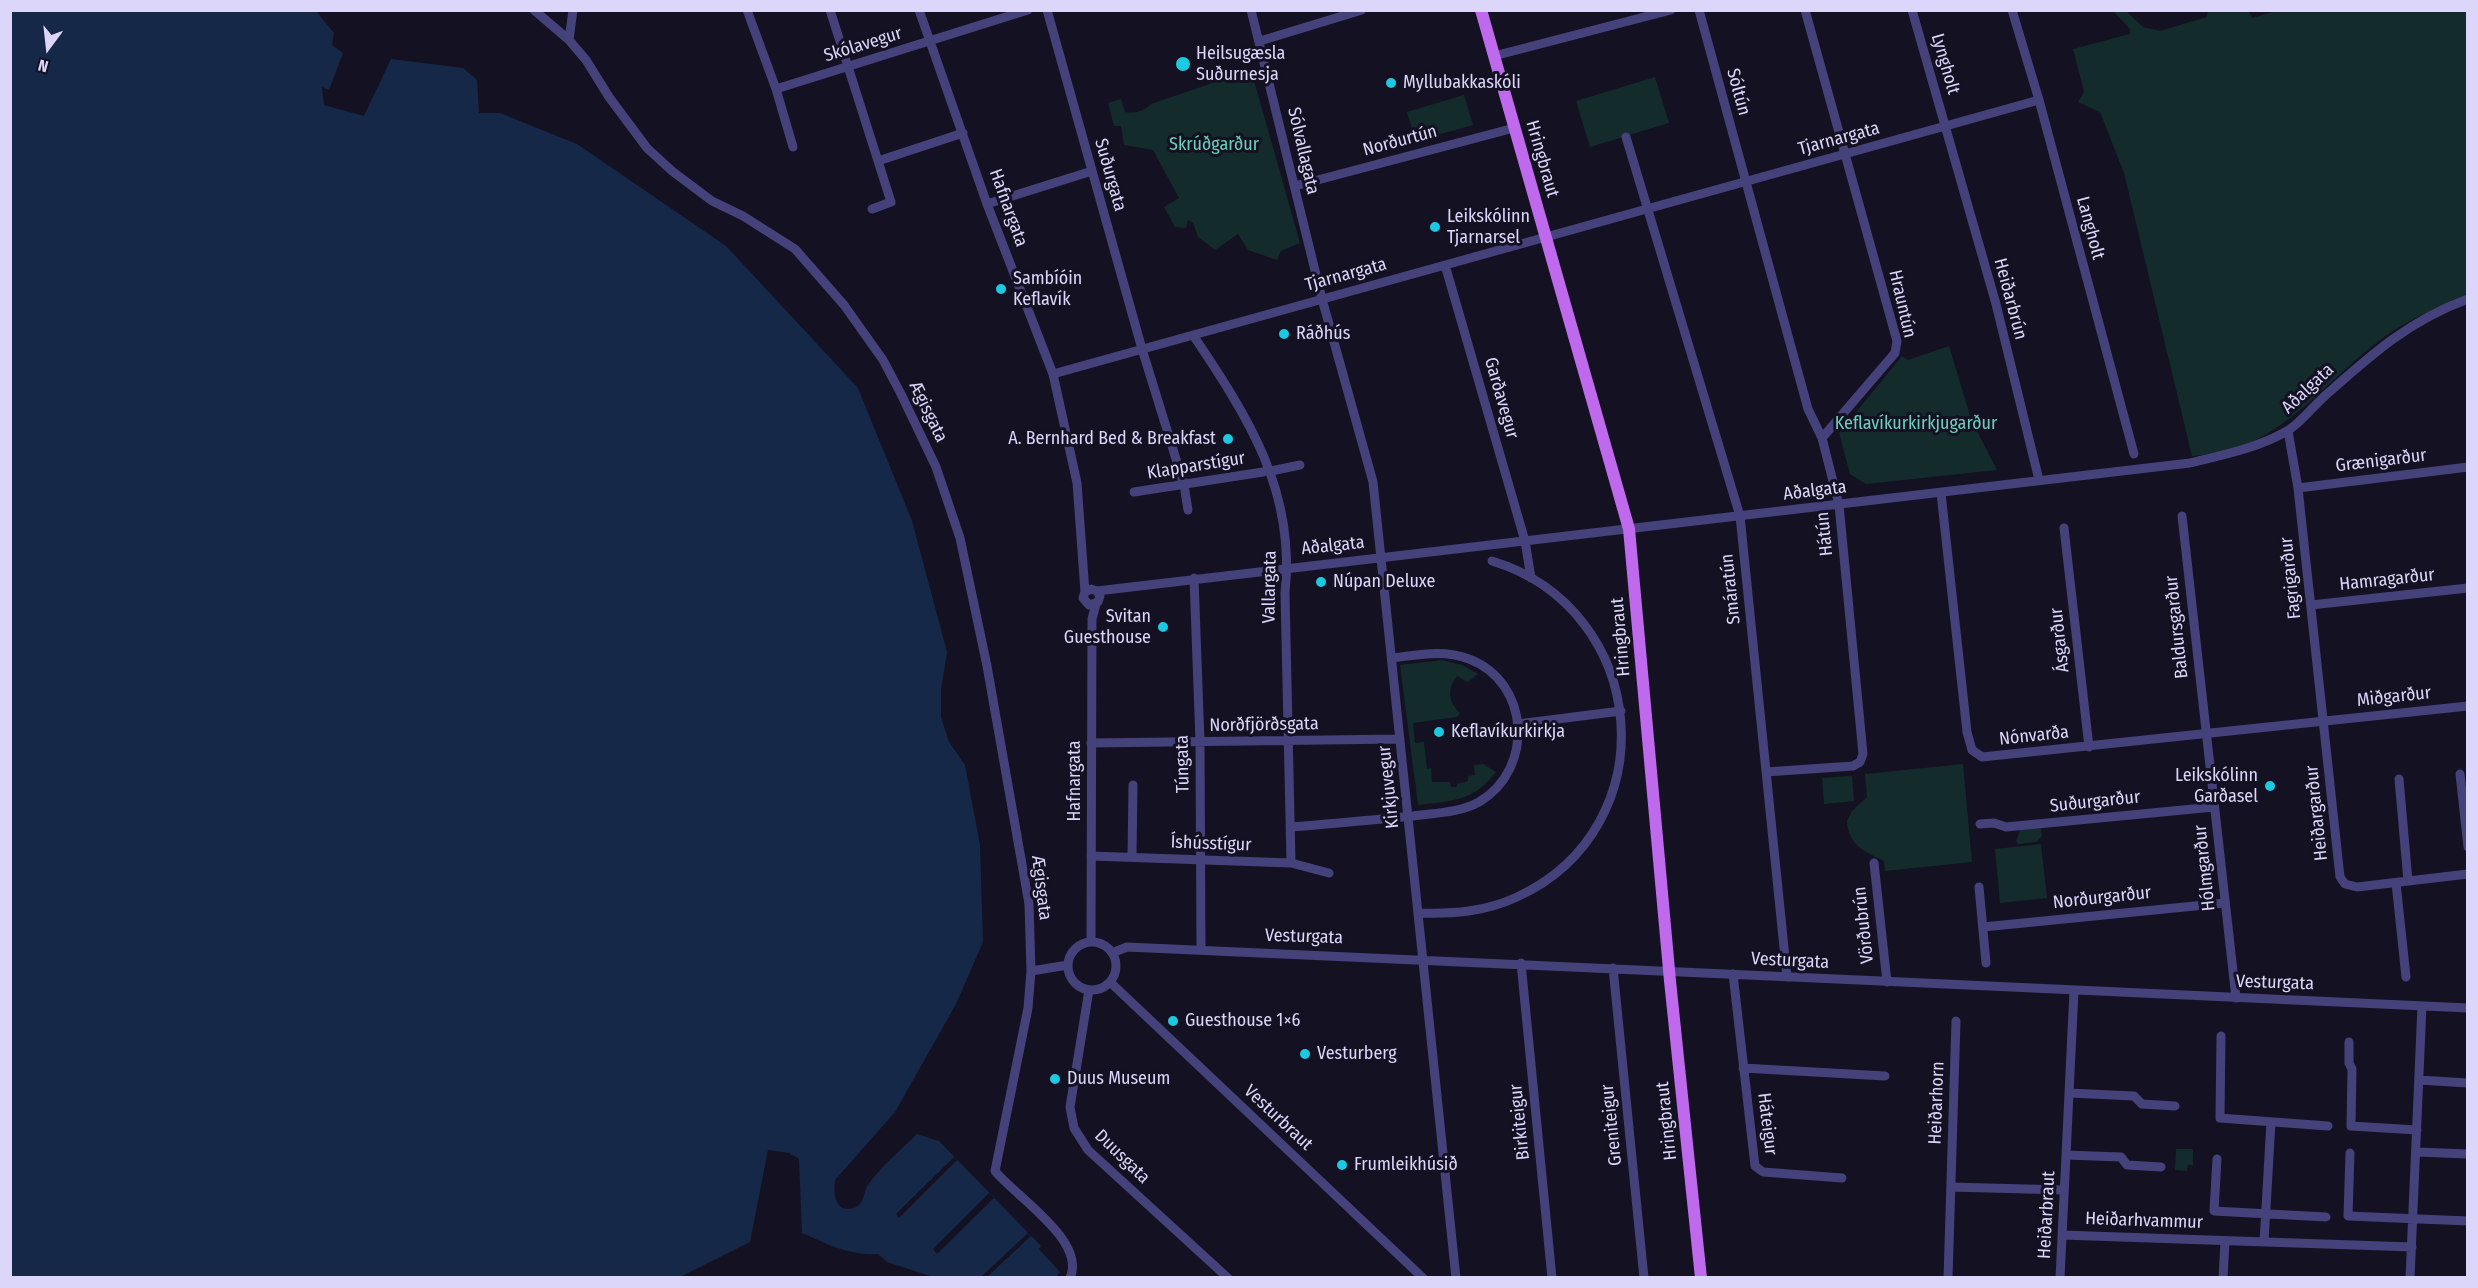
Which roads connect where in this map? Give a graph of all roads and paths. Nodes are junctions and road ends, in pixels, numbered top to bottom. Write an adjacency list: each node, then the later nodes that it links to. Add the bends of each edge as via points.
1 (534, 10): 16 (street, Ægisgata)
2 (573, 10): 16 (street)
3 (747, 10): 21 (street)
4 (830, 10): 20 (street)
5 (919, 10): 18 (street, Hafnargata)
6 (1028, 10): 18 (street, Skólavegur)
7 (1047, 10): 30 (street, Suðurgata)
8 (1251, 10): 17 (street, Sólvallagata)
9 (1362, 10): 17 (street)
10 (1481, 10): 19 (main road, Hringbraut)
11 (1671, 10): 19 (street)
12 (1699, 10): 31 (street, Sóltún)
13 (1805, 10): 28 (street, Hrauntún)
14 (1912, 10): 23 (street, Lyngholt)
15 (2012, 10): 22 (street, Langholt)
16 (569, 40): 110 (street, Ægisgata, via 647,148 712,201 795,249 844,305 902,394 936,467 960,538 1029,904)
17 (1260, 41): 32 (street, Sólvallagata)
18 (930, 42): 20 (street, Skólavegur); 25 (street, Hafnargata)
19 (1494, 56): 24 (main road, Hringbraut)
20 (848, 67): 21 (street, Skólavegur); 29 (street)
21 (776, 89): 27 (street)
22 (2039, 100): 23 (street, Tjarnargata); 45 (street, Langholt)
23 (1946, 126): 28 (street, Tjarnargata); 49 (street, Heiðarbrún)
24 (1514, 128): 32 (street, Norðurtún); 36 (main road, Hringbraut)
25 (963, 133): 29 (street); 33 (street, Hafnargata)
26 (1626, 137): 35 (street)
27 (794, 147)
28 (1845, 154): 31 (street, Tjarnargata); 44 (street, Hrauntún, via 1897,341 1895,353)
29 (878, 160): 34 (street, via 891,202)
30 (1092, 171): 33 (street); 41 (street, Suðurgata)
31 (1745, 182): 35 (street, Tjarnargata); 44 (street, Hátún, via 1808,409)
32 (1295, 186): 39 (street, Sólvallagata)
33 (987, 204): 42 (street, Hafnargata)
34 (872, 209)
35 (1647, 209): 36 (street, Tjarnargata); 56 (street, Smáratún)
36 (1546, 237): 37 (street, Tjarnargata); 59 (main road, Hringbraut)
37 (1445, 265): 39 (street, Tjarnargata); 60 (street, Garðavegur)
38 (2468, 298): 43 (street, Aðalgata, via 2435,312 2391,339)
39 (1322, 299): 40 (street, Tjarnargata); 61 (street, Kirkjuvegur, via 1373,482)
40 (1193, 335): 41 (street, Tjarnargata); 48 (street, Vallargata, via 1253,432)
41 (1142, 349): 42 (street, Tjarnargata); 50 (street)
42 (1053, 374): 67 (street, Hafnargata, via 1077,483 1083,560)
43 (2288, 431): 49 (street, Aðalgata, via 2241,450 2190,463); 51 (street, Fagrigarður)
44 (1822, 438): 54 (street, Hátún)
45 (2134, 454)
46 (1300, 465): 48 (street, Klapparstígur)
47 (2468, 467): 51 (street, Grænigarður)
48 (1267, 471): 50 (street, Klapparstígur); 63 (street, Vallargata, via 1283,514)
49 (2039, 480): 53 (street, Aðalgata)
50 (1184, 485): 52 (street, Klapparstígur); 55 (street)
51 (2298, 488): 68 (street, Fagrigarður)
52 (1134, 492)
53 (1941, 493): 54 (street, Aðalgata); 79 (street, Nónvarða, via 1972,750 1986,758)
54 (1839, 506): 56 (street, Aðalgata); 80 (street, Hátún, via 1863,757 1853,766)
55 (1188, 510)
56 (1740, 516): 59 (street, Aðalgata); 80 (street, Smáratún)
57 (2182, 516): 74 (street, Baldursgarður)
58 (2064, 528): 79 (street, Ásgarður)
59 (1629, 529): 60 (street, Aðalgata); 111 (main road, Hringbraut)
60 (1525, 541): 61 (street, Aðalgata); 65 (street, Garðavegur)
61 (1381, 557): 63 (street, Aðalgata); 69 (street, Kirkjuvegur)
62 (1492, 561): 65 (street)
63 (1288, 568): 64 (street, Aðalgata); 76 (street, Vallargata)
64 (1194, 578): 67 (street, Aðalgata, via 1118,588); 77 (street, Túngata)
65 (1531, 578): 71 (street, via 1561,599 1593,636 1611,672)
66 (2468, 588): 68 (street, Hamragarður)
67 (1093, 596): 78 (street, Hafnargata)
68 (2311, 605): 72 (street, Fagrigarður)
69 (1392, 658): 73 (street, via 1442,653 1480,664 1507,690); 75 (street, Kirkjuvegur)
70 (2468, 706): 72 (street, Miðgarður)
71 (1621, 711): 73 (street); 100 (street, via 1621,749 1611,797 1593,832 1568,862 1537,886 1501,904 1455,913)
72 (2324, 722): 74 (street, Nónvarða); 97 (street, Heiðargarður, via 2340,877 2353,887)
73 (1518, 724): 85 (street, via 1512,764 1487,797 1458,810)
74 (2206, 734): 79 (street, Nónvarða); 84 (street, Hólmgarður)
75 (1400, 739): 76 (street, Norðfjörðsgata); 85 (street, Kirkjuvegur)
76 (1287, 741): 77 (street, Norðfjörðsgata); 87 (street, Vallargata)
77 (1200, 742): 78 (street, Norðfjörðsgata); 91 (street, Túngata)
78 (1091, 743): 89 (street, Hafnargata)
79 (2089, 747)
80 (1766, 772): 113 (street, Smáratún)
81 (2460, 774): 88 (street)
82 (2399, 779): 96 (street)
83 (1133, 785): 90 (street)
84 (2214, 807): 86 (street, Suðurgarður, via 2006,827); 99 (street, Hólmgarður)
85 (1408, 816): 87 (street); 100 (street, Kirkjuvegur)
86 (1980, 824)
87 (1290, 827): 92 (street, Vallargata)
88 (2468, 847)
89 (1091, 856): 90 (street, Íshússtígur); 102 (street, Hafnargata)
90 (1132, 857): 91 (street, Íshússtígur)
91 (1201, 860): 92 (street, Íshússtígur); 103 (street, Túngata)
92 (1291, 863): 94 (street, Íshússtígur)
93 (1874, 863): 116 (street, Vörðubrún)
94 (1329, 873)
95 (2468, 874): 96 (street, Heiðargarður)
96 (2408, 881): 97 (street, Heiðargarður)
97 (2396, 883): 114 (street)
98 (1979, 887): 101 (street)
99 (2225, 903): 101 (street, Norðurgarður); 119 (street, Hólmgarður)
100 (1419, 913): 105 (street, Kirkjuvegur)
101 (1983, 927): 107 (street)
102 (1091, 942): 104 (street); 108 (street, via 1077,948)
103 (1201, 950): 104 (street, Vesturgata, via 1127,947); 105 (street, Vesturgata)
104 (1112, 953): 115 (street, via 1115,970)
105 (1423, 958): 106 (street, Vesturgata); 154 (street, Kirkjuvegur)
106 (1521, 963): 109 (street, Vesturgata); 155 (street, Birkiteigur)
107 (1986, 963)
108 (1068, 965): 110 (street); 117 (street, via 1073,980)
109 (1613, 968): 111 (street, Vesturgata); 156 (street, Greniteigur)
110 (1030, 970): 151 (street, Ægisgata, via 1028,1008 995,1171 1053,1224 1071,1257)
111 (1670, 971): 112 (street, Vesturgata); 157 (main road, Hringbraut)
112 (1733, 974): 113 (street, Vesturgata); 125 (street, Háteigur)
113 (1787, 977): 116 (street, Vesturgata)
114 (2406, 977)
115 (1110, 982): 117 (street); 153 (street, Vesturbraut)
116 (1887, 982): 118 (street, Vesturgata)
117 (1089, 990): 152 (street, Duusgata, via 1070,1107 1074,1128 1088,1150)
118 (2074, 991): 119 (street, Vesturgata); 129 (street, Heiðarbraut)
119 (2236, 998): 120 (street, Vesturgata)
120 (2422, 1006): 121 (street, Vesturgata); 127 (street)
121 (2468, 1008)
122 (1956, 1021): 141 (street, Heiðarhorn)
123 (2220, 1036): 131 (street, via 2220,1118)
124 (2349, 1042): 133 (street, via 2351,1126)
125 (1743, 1068): 126 (street, Háteigur); 140 (street, Háteigur, via 1757,1169)
126 (1885, 1076)
127 (2419, 1080): 128 (street); 133 (street)
128 (2468, 1083)
129 (2069, 1092): 130 (street, via 2134,1096 2142,1104); 137 (street, Heiðarbraut)
130 (2175, 1106)
131 (2271, 1122): 132 (street); 143 (street)
132 (2328, 1126)
133 (2417, 1130): 135 (street)
134 (2350, 1152): 145 (street, via 2348,1216)
135 (2416, 1152): 136 (street); 145 (street)
136 (2468, 1154)
137 (2066, 1155): 139 (street, Heiðarbraut, via 2121,1157 2127,1165); 142 (street, Heiðarbraut)
138 (2217, 1159): 143 (street, Heiðarhvammur, via 2214,1211)
139 (2161, 1167)
140 (1842, 1178)
141 (1951, 1186): 142 (street); 158 (street, Heiðarhorn)
142 (2064, 1190): 147 (street, Heiðarbraut)
143 (2266, 1214): 144 (street, Heiðarhvammur); 149 (street)
144 (2326, 1217)
145 (2413, 1218): 146 (street); 150 (street)
146 (2468, 1221)
147 (2062, 1235): 148 (street, Heiðarhvammur); 159 (street, Heiðarbraut)
148 (2225, 1241): 149 (street, Heiðarhvammur); 160 (street, Heiðarhvammur)
149 (2264, 1242): 150 (street, Heiðarhvammur)
150 (2412, 1247): 161 (street)
151 (1070, 1278)
152 (1228, 1278)
153 (1423, 1278)
154 (1456, 1278)
155 (1552, 1278)
156 (1644, 1278)
157 (1701, 1278)
158 (1948, 1278)
159 (2060, 1278)
160 (2223, 1278)
161 (2410, 1278)

